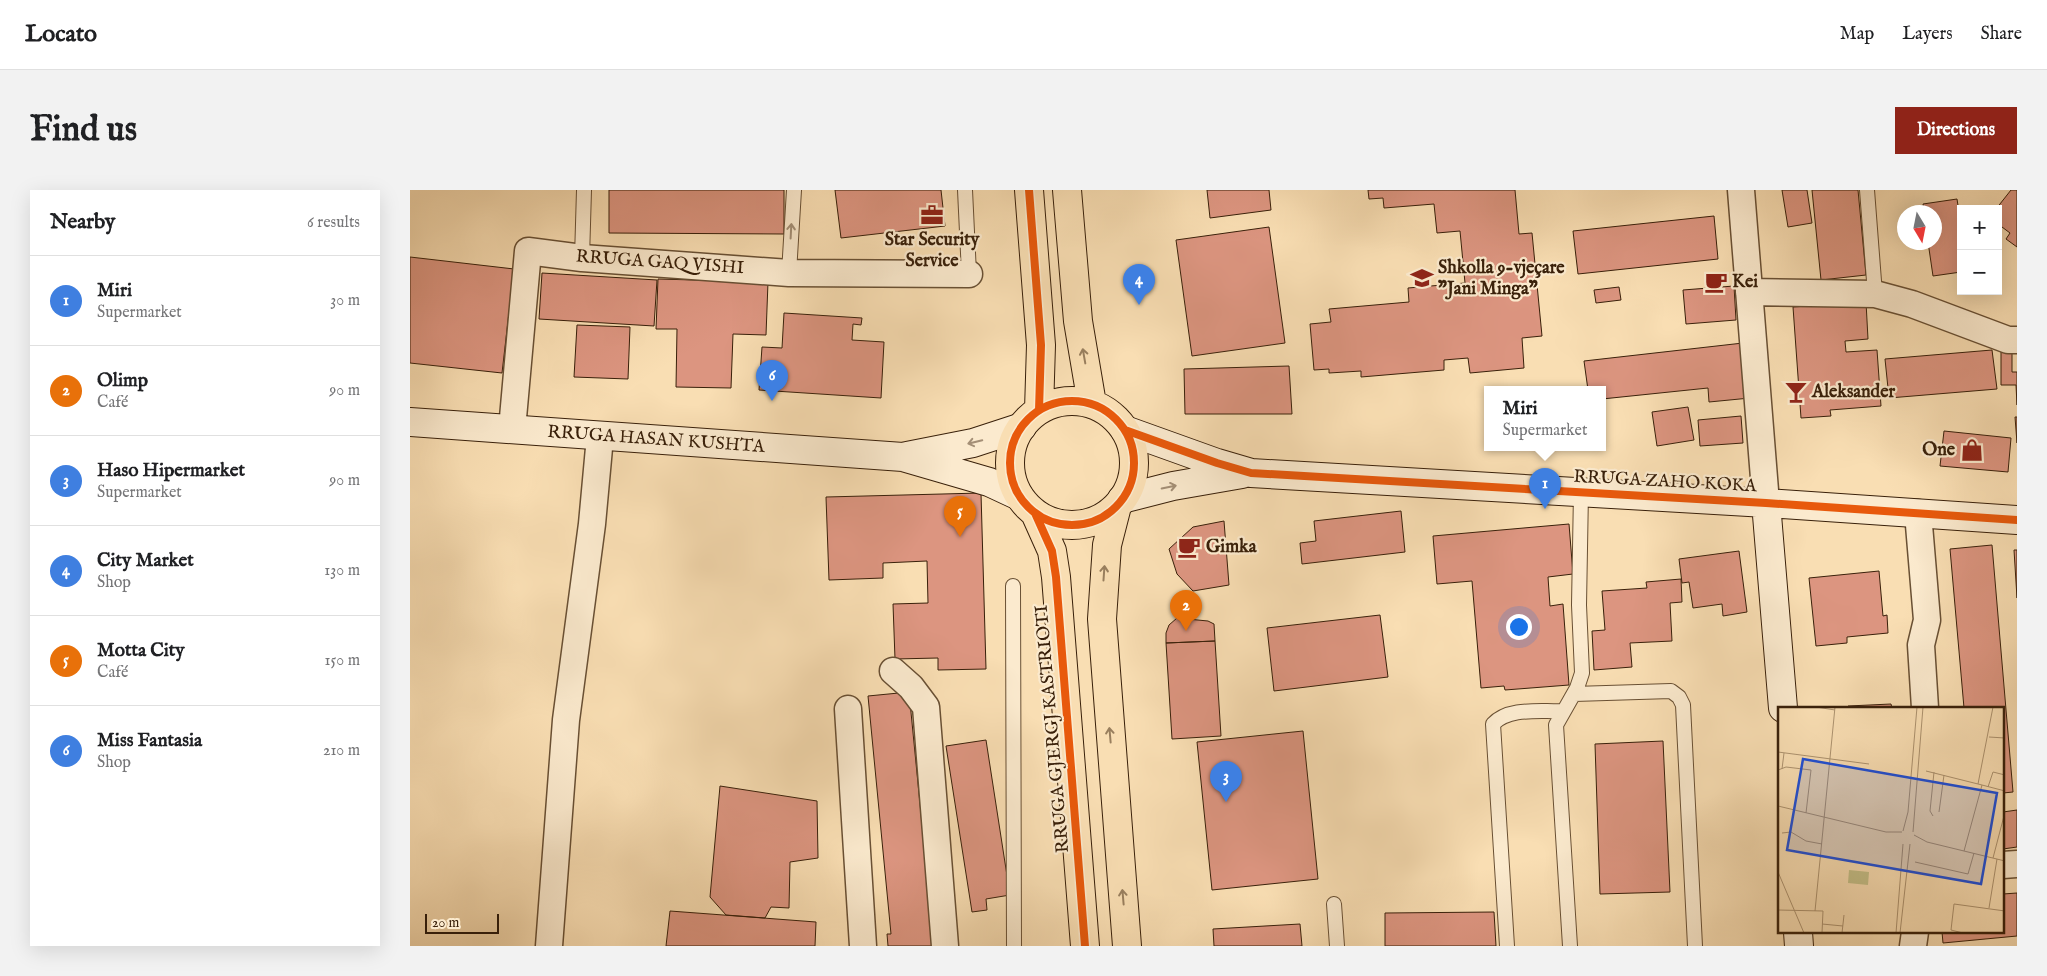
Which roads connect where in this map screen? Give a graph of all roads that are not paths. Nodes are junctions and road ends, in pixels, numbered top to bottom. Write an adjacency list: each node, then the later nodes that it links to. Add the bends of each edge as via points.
1 (584, 190): 8 (lane)
2 (794, 190): 9 (lane, one-way to 2)
3 (965, 190): 10 (lane)
4 (1029, 190): 15 (main road, via 1041,345)
5 (1067, 190): 14 (main road, one-way to 5, via 1078,321)
6 (1741, 190): 11 (street)
7 (1867, 190): 12 (lane)
8 (582, 258): 9 (street, RRUGA GAQ VISHI); 17 (street, RRUGA GAQ VISHI, via 528,251)
9 (789, 273): 10 (street, RRUGA GAQ VISHI)
10 (970, 274)
11 (1749, 292): 12 (street); 24 (street)
12 (1875, 294): 13 (street, via 1912,304 2008,340)
13 (2017, 340)
14 (1092, 404): 15 (main road, via 1060,402); 18 (main road, via 1111,415)
15 (1030, 419): 20 (street, one-way to 20, via 973,442); 25 (main road, via 1016,437 1010,460 1011,473)
16 (410, 422): 17 (street, RRUGA HASAN KUSHTA)
17 (512, 429): 19 (street, RRUGA HASAN KUSHTA)
18 (1125, 430): 21 (street); 23 (main road, via 1134,465 1129,489)
19 (600, 437): 20 (street, RRUGA HASAN KUSHTA); 38 (street, via 566,720)
20 (903, 457): 25 (street, via 989,482)
21 (1251, 473): 22 (street, RRUGA ZAHO KOKA); 23 (street, one-way to 21, via 1173,486)
22 (1582, 492): 24 (street, RRUGA ZAHO KOKA); 30 (lane, via 1582,673)
23 (1120, 502): 25 (main road, via 1107,514 1084,524 1059,523); 43 (main road, one-way to 23, via 1102,619 1107,545)
24 (1766, 503): 26 (street, RRUGA ZAHO KOKA); 31 (street)
25 (1027, 504): 42 (main road, RRUGA GJERGJ KASTRIOTI, via 1052,551 1056,577)
26 (1918, 513): 27 (street, RRUGA ZAHO KOKA); 32 (street, via 1927,620 1920,645)
27 (2017, 520)
28 (1013, 586): 41 (lane)
29 (894, 670): 40 (street, via 926,707)
30 (1574, 694): 34 (lane); 47 (lane, via 1671,691 1683,705)
31 (1783, 707)
32 (1925, 707)
33 (848, 709): 39 (street)
34 (1562, 711): 45 (lane, via 1510,714 1501,716 1493,724); 46 (lane, via 1556,725)
35 (2017, 864): 36 (street)
36 (2004, 865)
37 (1334, 904): 44 (lane)
38 (549, 946)
39 (863, 946)
40 (945, 946)
41 (1014, 946)
42 (1085, 946)
43 (1127, 946)
44 (1337, 946)
45 (1507, 946)
46 (1570, 946)
47 (1695, 946)

